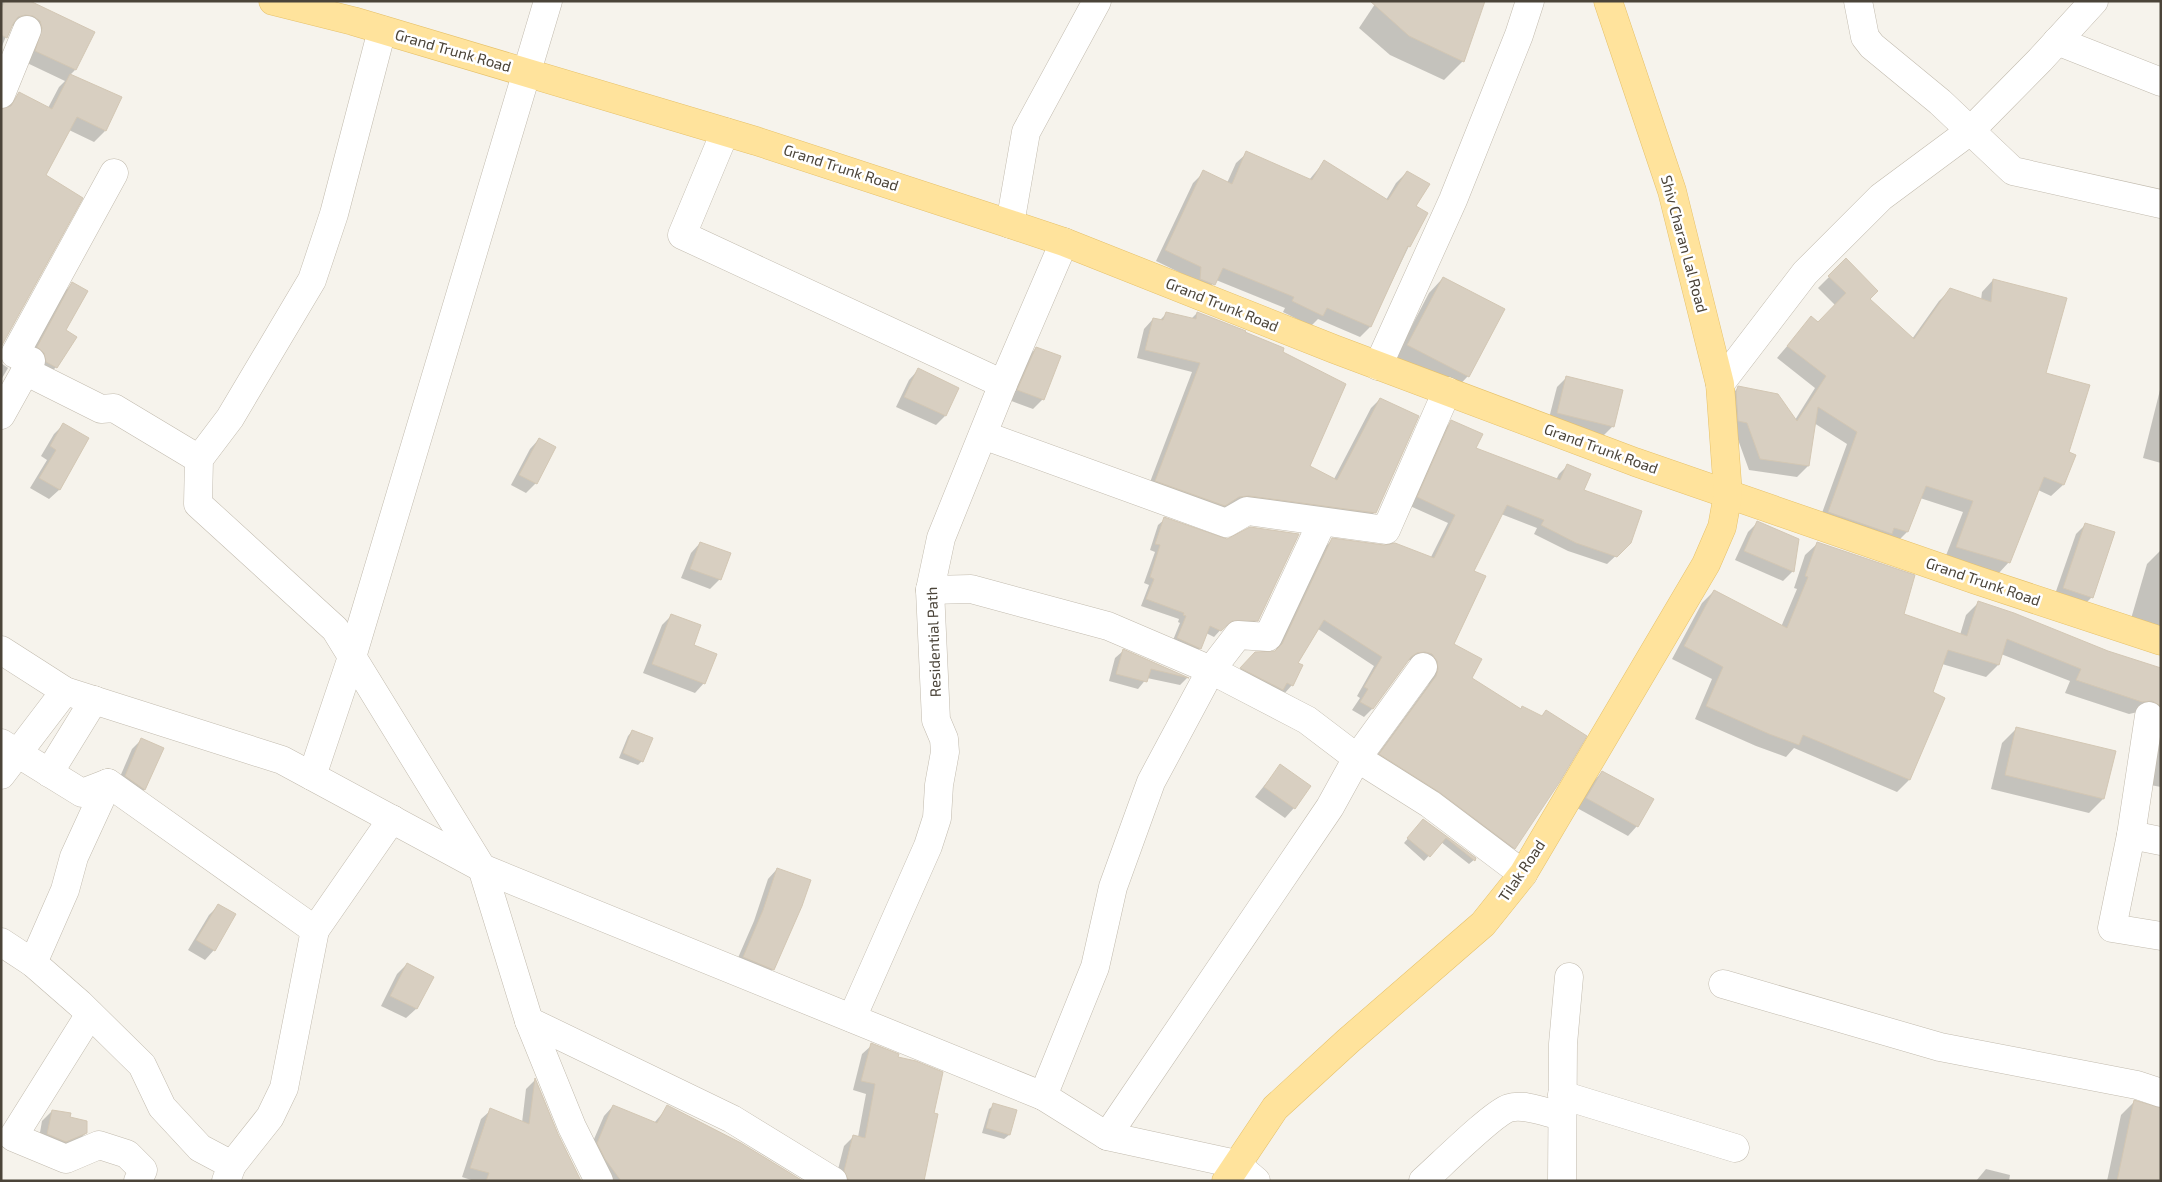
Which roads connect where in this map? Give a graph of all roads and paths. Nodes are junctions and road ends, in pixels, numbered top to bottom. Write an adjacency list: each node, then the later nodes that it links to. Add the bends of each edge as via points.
1 (273, 1): 9 (main road, Grand Trunk Road)
2 (548, 1): 11 (street)
3 (1097, 1): 18 (street, via 1026,132)
4 (1530, 1): 21 (street, via 1453,200)
5 (1608, 1): 23 (main road, Shiv Charan Lal Road, via 1672,191)
6 (1858, 1): 14 (street, via 1865,37 1872,46)
7 (2094, 1): 10 (street)
8 (27, 30): 13 (street)
9 (382, 30): 11 (main road, Grand Trunk Road); 27 (street, via 334,214 312,280 230,418)
10 (2057, 41): 12 (street); 14 (street)
11 (526, 73): 15 (main road, Grand Trunk Road); 33 (street)
12 (2161, 82)
13 (1, 94)
14 (1970, 131): 17 (street, via 2013,171); 23 (street, via 1881,197 1805,273)
15 (725, 132): 18 (main road, Grand Trunk Road); 22 (street, via 682,235)
16 (114, 173): 20 (street)
17 (2161, 204)
18 (1010, 224): 19 (main road, Grand Trunk Road)
19 (1064, 242): 21 (main road, Grand Trunk Road); 22 (street, Residential Path)
20 (14, 357): 25 (street); 27 (street, via 101,409 114,408)
21 (1378, 366): 24 (main road, Grand Trunk Road)
22 (1003, 384): 26 (street, Residential Path)
23 (1720, 384): 28 (main road, Shiv Charan Lal Road)
24 (1447, 391): 28 (main road, Grand Trunk Road); 29 (street, via 1386,530)
25 (1, 415)
26 (983, 435): 29 (street, via 1226,523 1247,511); 30 (street, Residential Path, via 941,538)
27 (199, 459): 33 (street, via 198,504 335,629)
28 (1728, 494): 31 (main road, Grand Trunk Road); 49 (main road, Tilak Road, via 1722,527 1706,564)
29 (1322, 522): 35 (street, via 1268,637 1238,635)
30 (930, 590): 35 (street, via 971,589 1108,626); 57 (street, Residential Path, via 936,720 944,739 945,752 937,818 928,846)
31 (2161, 641)
32 (1, 650): 36 (street)
33 (352, 657): 43 (street); 48 (street)
34 (1423, 667): 40 (street)
35 (1211, 670): 40 (street, via 1307,720); 60 (street, via 1151,782 1113,887 1095,967)
36 (66, 691): 37 (street); 39 (street)
37 (94, 700): 41 (street); 43 (street, via 282,760)
38 (2149, 716): 46 (street)
39 (9, 748): 41 (street); 42 (street)
40 (1357, 758): 49 (street, via 1430,804); 62 (street, via 1330,807)
41 (49, 773): 44 (street, via 82,793)
42 (1, 775)
43 (312, 776): 45 (street)
44 (108, 783): 50 (street); 53 (street, via 74,857 65,890)
45 (392, 819): 48 (street); 50 (street)
46 (2131, 835): 47 (street); 51 (street, via 2112,928)
47 (2161, 841)
48 (482, 868): 57 (street); 58 (street)
49 (1523, 874): 65 (main road, Tilak Road, via 1483,924 1348,1040 1275,1108)
50 (315, 930): 64 (street, via 284,1088 270,1118)
51 (2161, 936)
52 (1, 942): 53 (street)
53 (33, 964): 56 (street)
54 (1569, 977): 61 (street)
55 (1723, 984): 59 (street, via 1940,1047)
56 (90, 1014): 64 (street, via 142,1065 162,1107 200,1148); 66 (street, via 13,1137 66,1160 99,1145 127,1154 143,1170)
57 (852, 1018): 60 (street)
58 (529, 1021): 67 (street, via 572,1127); 68 (street, via 732,1119)
59 (2161, 1093)
60 (1043, 1096): 62 (street)
61 (1562, 1106): 63 (street); 69 (street, via 1508,1108); 70 (street)
62 (1106, 1136): 65 (street)
63 (1735, 1148)
64 (229, 1173)
65 (1239, 1175)
66 (138, 1181)
67 (600, 1181)
68 (833, 1181)
69 (1423, 1181)
70 (1562, 1181)

